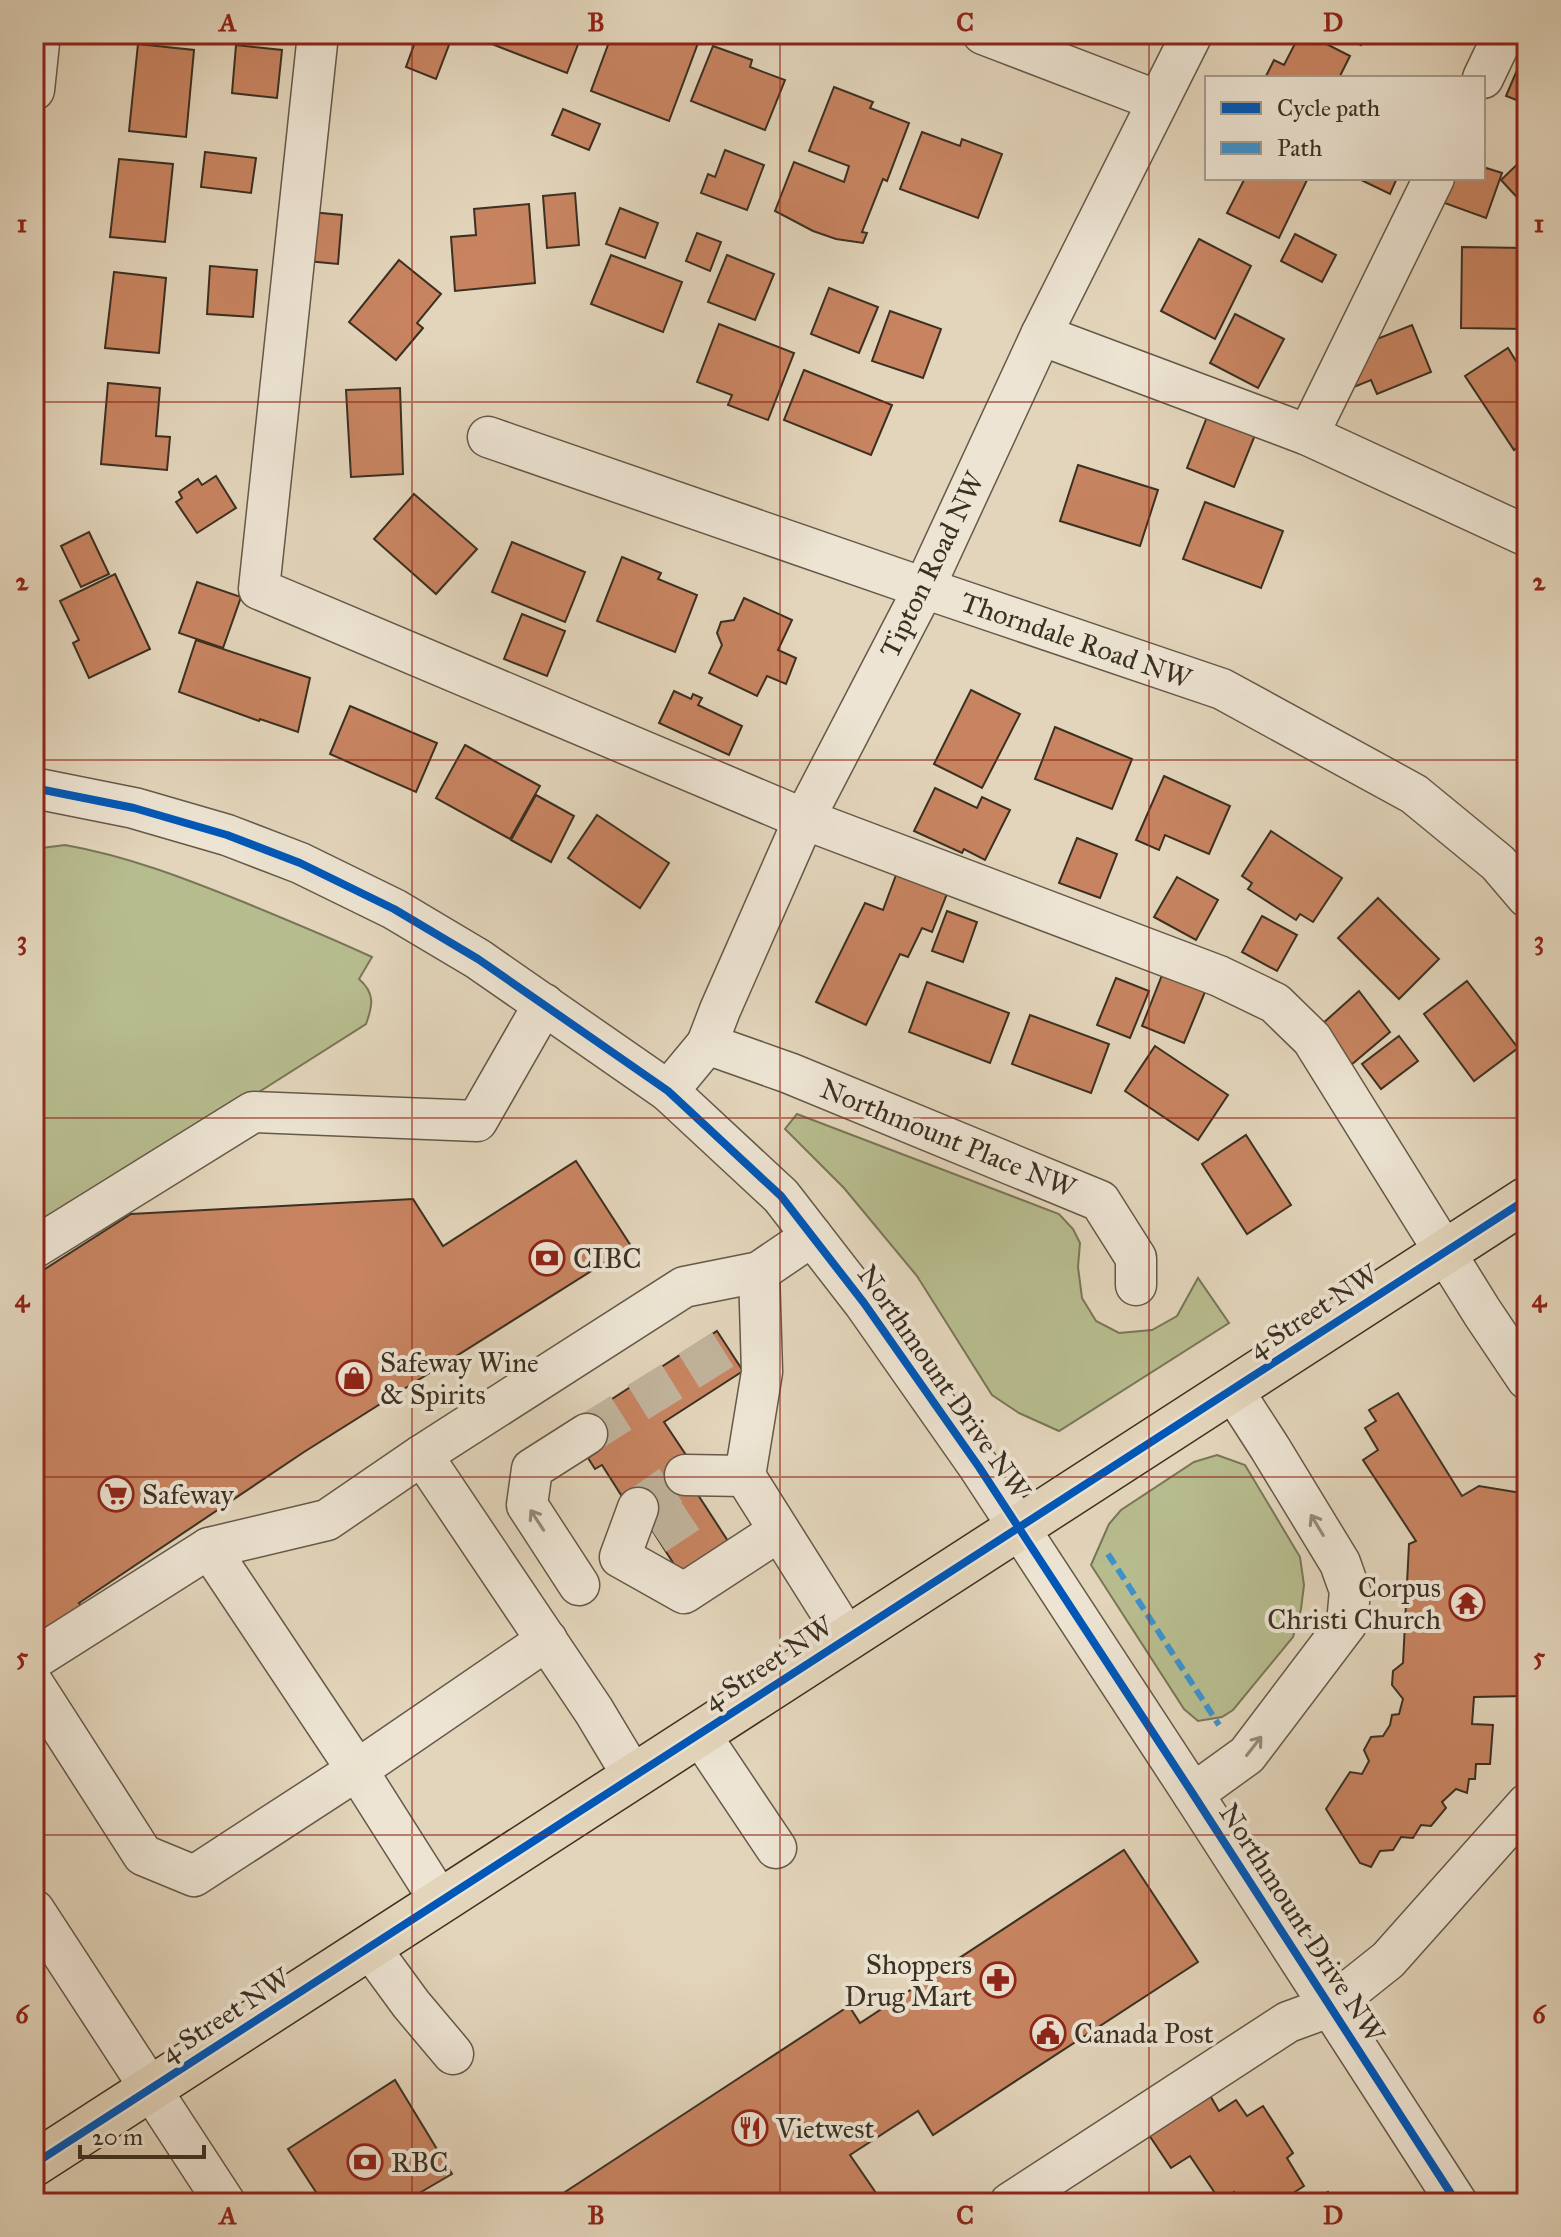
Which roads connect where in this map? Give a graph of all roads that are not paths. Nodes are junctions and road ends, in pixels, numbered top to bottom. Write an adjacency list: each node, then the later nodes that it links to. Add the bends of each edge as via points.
1 (40, 34): 7 (street)
2 (318, 34): 16 (street, via 259,589)
3 (983, 34): 8 (street)
4 (1192, 34): 8 (street, Tipton Road NW)
5 (1504, 34): 6 (street)
6 (1484, 76)
7 (34, 90)
8 (1158, 101): 10 (street, Tipton Road NW)
9 (1433, 180): 11 (street)
10 (1041, 335): 11 (street); 14 (street, Tipton Road NW)
11 (1308, 435): 13 (street)
12 (488, 437): 14 (street, Thorndale Road NW)
13 (1527, 536)
14 (924, 588): 16 (street, Tipton Road NW); 17 (street, Thorndale Road NW, via 1222,689 1414,794 1498,863)
15 (34, 788): 18 (street, Northmount Drive NW, via 134,808 300,863 394,909)
16 (804, 819): 19 (street, Tipton Road NW); 24 (street, via 1219,976 1275,1003 1312,1039)
17 (1527, 897)
18 (544, 1004): 20 (street, Northmount Drive NW); 23 (street, via 477,1121 253,1112)
19 (707, 1044): 20 (street, Tipton Road NW); 26 (street, Northmount Place NW, via 1100,1201 1136,1258)
20 (668, 1091): 22 (street, Northmount Drive NW, via 781,1196)
21 (1527, 1199): 24 (main road, 4 Street NW)
22 (812, 1236): 25 (street); 36 (street, Northmount Drive NW)
23 (34, 1248)
24 (1446, 1252): 29 (street); 30 (main road, 4 Street NW)
25 (759, 1272): 27 (street); 32 (street, via 684,1287)
26 (1136, 1285)
27 (760, 1326): 28 (street); 33 (street, via 762,1372)
28 (727, 1347)
29 (1527, 1379)
30 (1232, 1389): 36 (main road, 4 Street NW); 48 (street, one-way to 30, via 1247,1755 1347,1623 1350,1591 1340,1563)
31 (587, 1434): 40 (street, one-way to 31, via 527,1505 532,1469)
32 (422, 1455): 38 (street, via 327,1520); 41 (street)
33 (745, 1476): 34 (street); 37 (street)
34 (694, 1489)
35 (646, 1522): 39 (street)
36 (1019, 1528): 42 (main road, 4 Street NW); 48 (street, Northmount Drive NW)
37 (779, 1531): 39 (street, via 684,1593); 42 (street)
38 (209, 1548): 43 (street); 46 (street)
39 (620, 1557): 40 (street)
40 (579, 1585): 41 (street)
41 (538, 1629): 46 (street); 47 (street)
42 (847, 1638): 45 (main road, 4 Street NW)
43 (34, 1659)
44 (34, 1685): 46 (street, via 143,1855 194,1876)
45 (699, 1733): 47 (main road, 4 Street NW); 50 (street)
46 (357, 1770): 51 (street)
47 (633, 1776): 51 (main road, 4 Street NW)
48 (1193, 1794): 54 (street, Northmount Drive NW)
49 (1527, 1804): 54 (street, via 1388,1960)
50 (776, 1848)
51 (440, 1901): 53 (main road, 4 Street NW)
52 (34, 1910): 56 (street)
53 (370, 1948): 55 (street); 56 (main road, 4 Street NW)
54 (1329, 2007): 59 (street, via 1288,2022); 60 (street, Northmount Drive NW)
55 (453, 2054)
56 (151, 2089): 57 (main road, 4 Street NW); 58 (street)
57 (34, 2164)
58 (225, 2203)
59 (1010, 2203)
60 (1457, 2203)

